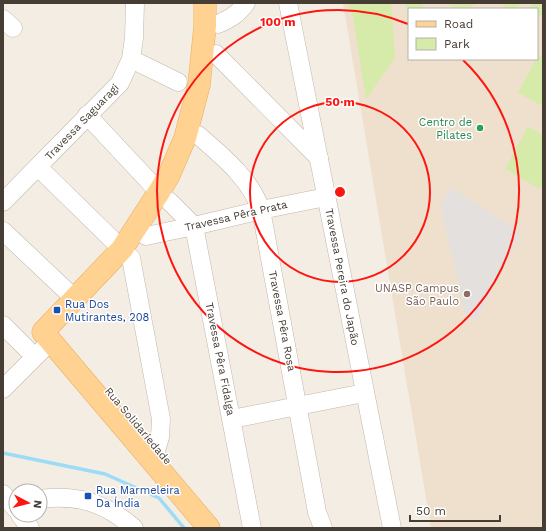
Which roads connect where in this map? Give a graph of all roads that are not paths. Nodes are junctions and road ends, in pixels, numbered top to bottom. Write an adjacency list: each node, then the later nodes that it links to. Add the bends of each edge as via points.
1 (135, 3): 8 (street, Travessa Saguaragi)
2 (206, 3): 14 (main road, via 199,85)
3 (217, 3): 6 (main road)
4 (246, 3): 6 (street, via 230,19)
5 (288, 3): 12 (street, Travessa Pereira do Japão)
6 (218, 24): 7 (main road)
7 (216, 54): 11 (main road, via 209,100); 12 (street)
8 (131, 59): 9 (street); 10 (street, Travessa Saguaragi, via 120,83)
9 (178, 82)
10 (87, 115): 13 (street, Travessa Saguaragi); 14 (street)
11 (198, 135): 14 (main road, via 187,165); 17 (street, Travessa Pêra Rosa, via 240,174)
12 (319, 158): 15 (street, Travessa Pereira do Japão)
13 (38, 167): 16 (street, Travessa Saguaragi); 21 (street)
14 (164, 196): 18 (street); 20 (main road); 21 (main road)
15 (326, 197): 17 (street, Travessa Pêra Prata); 28 (street, Travessa Pereira do Japão)
16 (3, 202)
17 (261, 210): 18 (street, Travessa Pêra Prata); 29 (street, Travessa Pêra Rosa)
18 (194, 226): 20 (street, Travessa Pêra Prata); 30 (street, Travessa Pêra Fidalga)
19 (3, 231): 22 (street)
20 (146, 236): 21 (main road)
21 (126, 254): 22 (main road); 24 (main road); 31 (street, via 161,419)
22 (75, 299): 24 (main road)
23 (3, 326): 25 (street)
24 (51, 332): 25 (street); 27 (street); 31 (main road, Rua Solidariedade)
25 (27, 349): 26 (street)
26 (3, 373)
27 (3, 389)
28 (364, 393): 29 (street); 38 (street, Travessa Pereira do Japão)
29 (298, 406): 30 (street); 37 (street, Travessa Pêra Rosa)
30 (232, 419): 36 (street, Travessa Pêra Fidalga)
31 (155, 455): 34 (main road, Rua Solidariedade); 35 (main road, Rua Solidariedade)
32 (48, 498): 33 (street, via 78,498 90,501 123,518)
33 (134, 528)
34 (209, 528)
35 (225, 528)
36 (252, 528)
37 (322, 528)
38 (392, 528)

